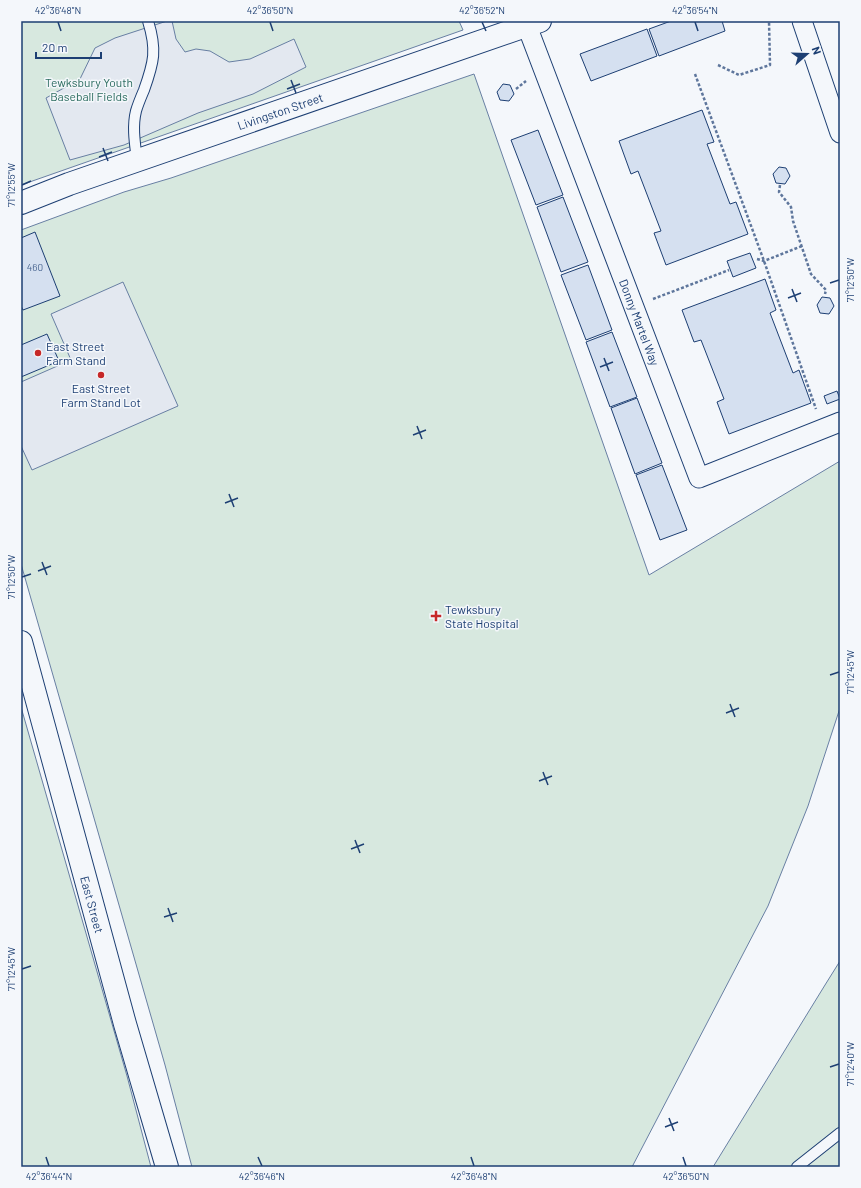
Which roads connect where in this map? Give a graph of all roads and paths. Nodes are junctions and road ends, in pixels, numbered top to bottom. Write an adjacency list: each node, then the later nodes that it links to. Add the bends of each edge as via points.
1 (148, 21): 8 (lane, via 153,36 154,56 136,111 133,135)
2 (769, 21): 5 (path, via 770,65 739,75)
3 (802, 21): 7 (street)
4 (534, 23): 8 (main road, Livingston Street); 16 (street, Donny Martel Way)
5 (718, 65)
6 (695, 74): 13 (path)
7 (840, 133)
8 (137, 160): 10 (main road, Livingston Street)
9 (780, 185): 11 (path, via 779,192 792,206 793,221)
10 (21, 202)
11 (802, 246): 13 (path); 15 (path, via 812,274 826,290)
12 (757, 260): 13 (path)
13 (764, 262): 17 (path)
14 (729, 270): 16 (path)
15 (825, 294)
16 (633, 307): 17 (street, Donny Martel Way, via 699,478)
17 (832, 425)
18 (21, 642): 20 (main road, East Street, via 123,1017)
19 (840, 1133): 21 (lane)
20 (167, 1167)
21 (797, 1167)

